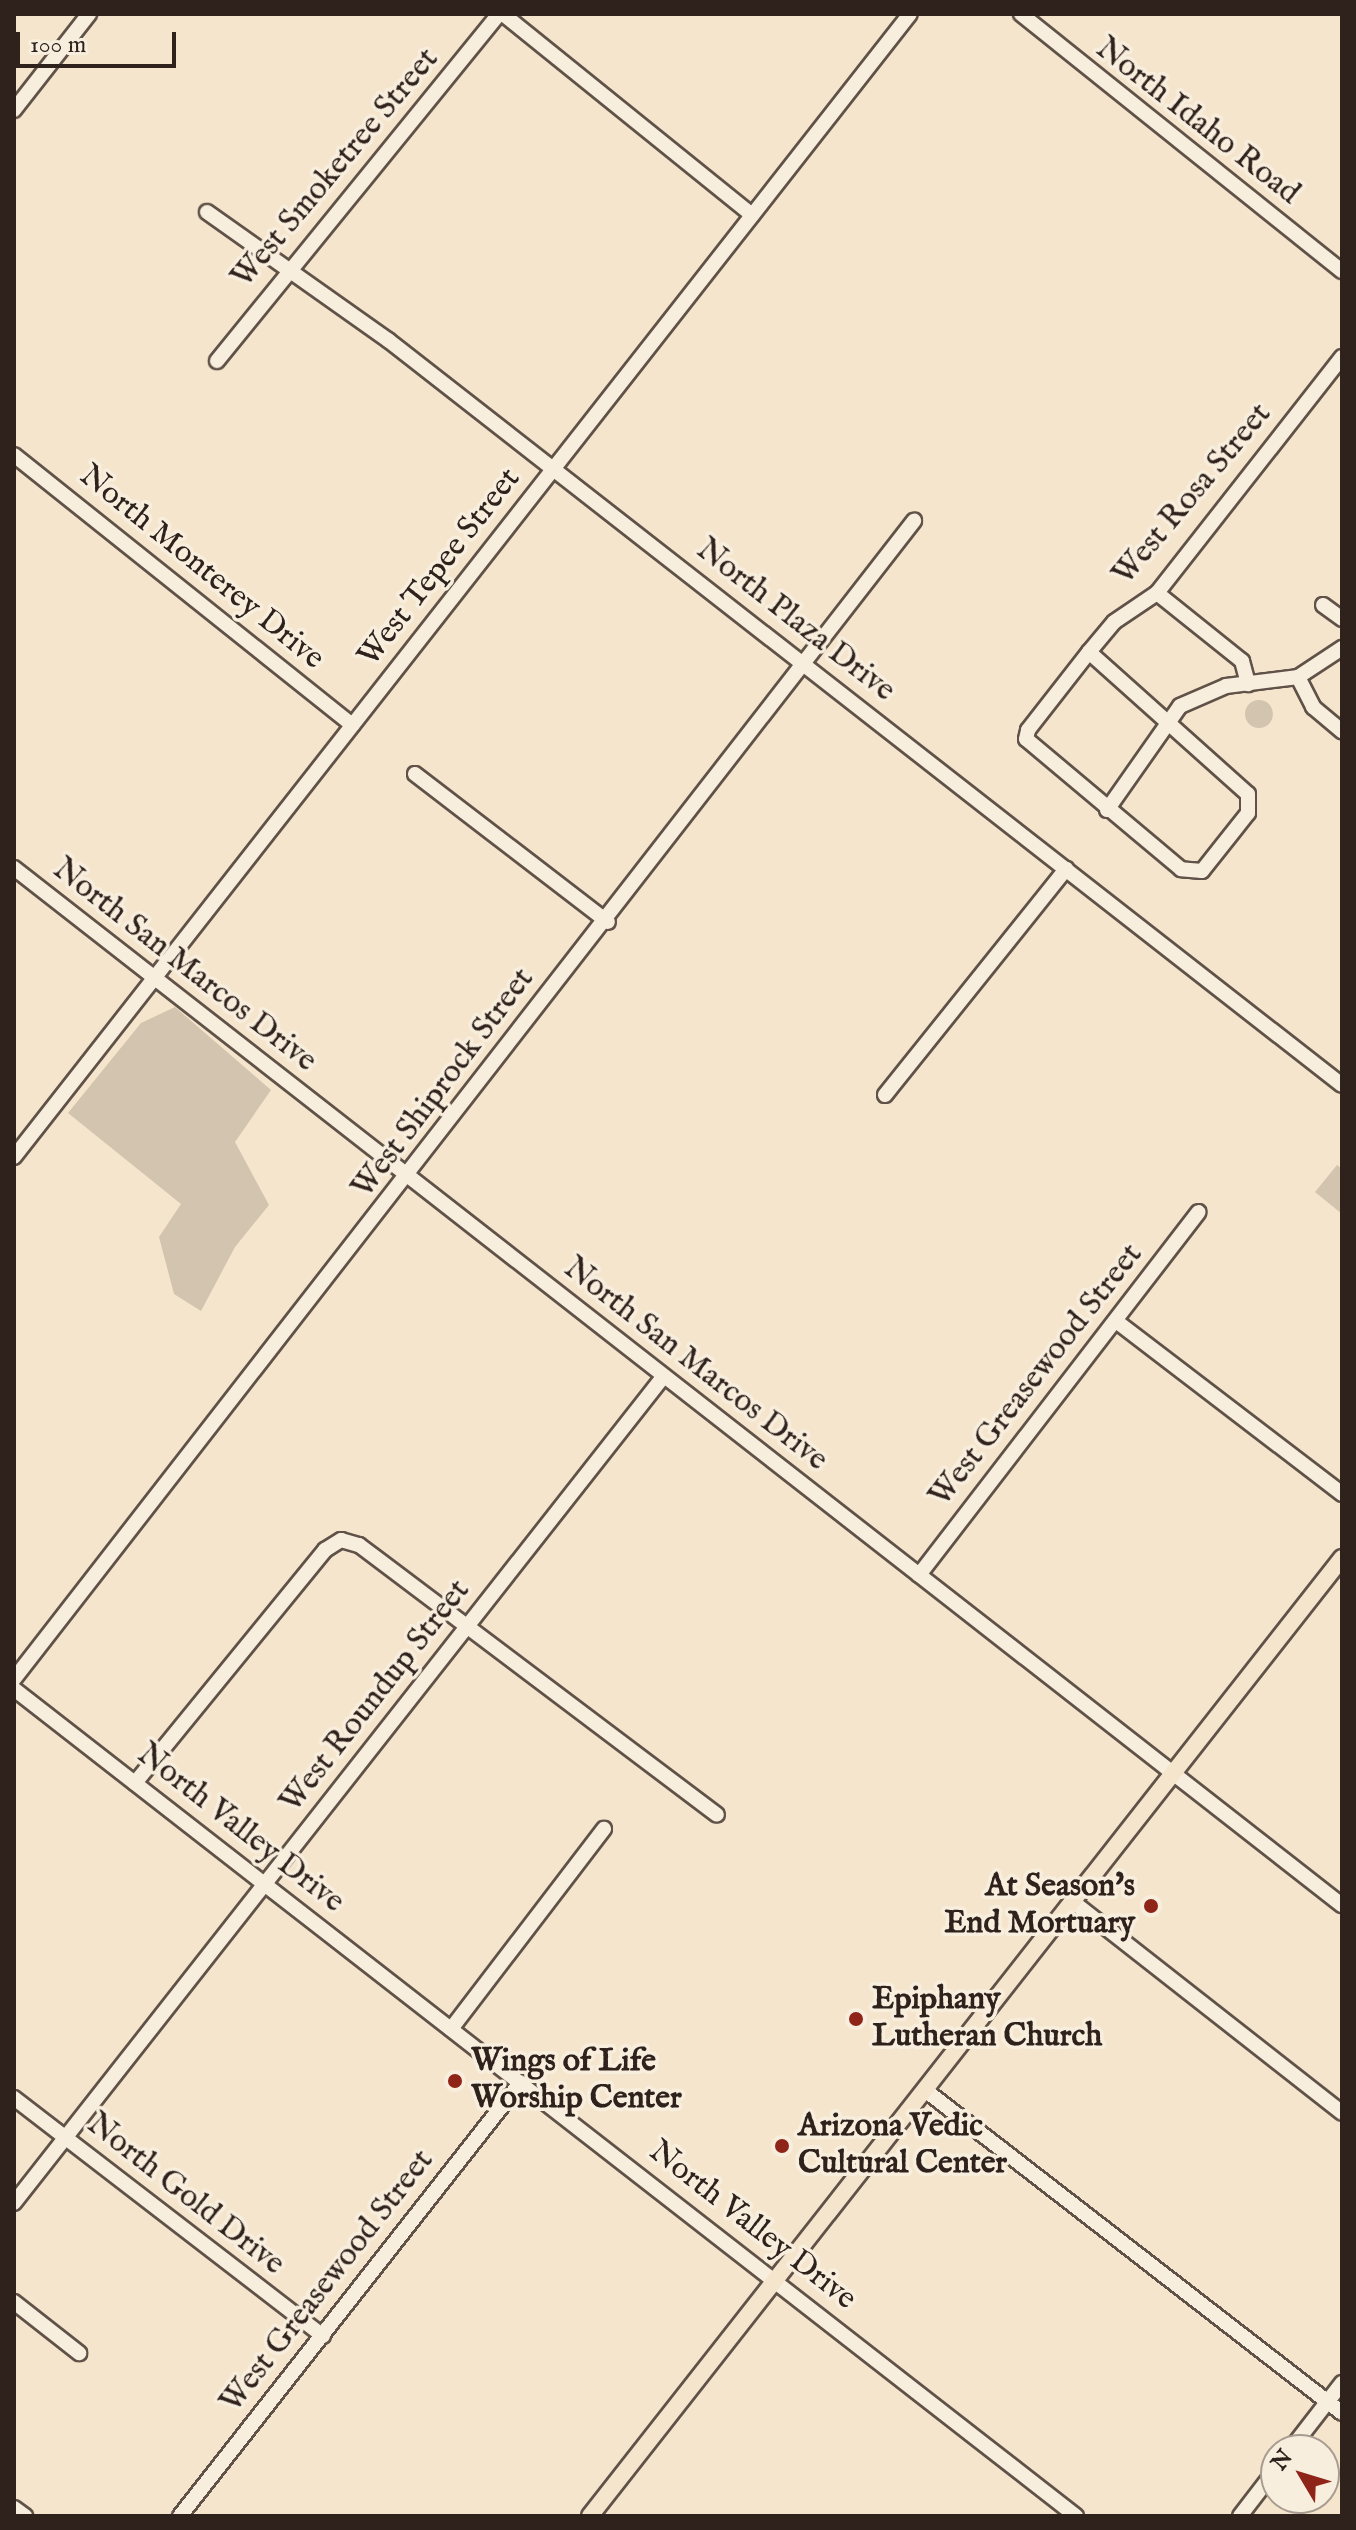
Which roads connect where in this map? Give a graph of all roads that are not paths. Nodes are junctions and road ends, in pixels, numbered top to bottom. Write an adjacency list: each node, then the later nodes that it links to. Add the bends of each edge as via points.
1 (89, 14): 5 (street)
2 (501, 14): 7 (street); 9 (street, West Smoketree Street)
3 (910, 14): 7 (street, West Tepee Street)
4 (1021, 14): 8 (street, North Idaho Road)
5 (14, 110)
6 (207, 212): 9 (street, North Plaza Drive)
7 (752, 215): 13 (street, West Tepee Street)
8 (1342, 271)
9 (294, 274): 11 (street, West Smoketree Street); 13 (street, North Plaza Drive)
10 (1342, 357): 15 (street, West Rosa Street)
11 (217, 361)
12 (14, 455): 23 (street, North Monterey Drive)
13 (554, 468): 20 (street, North Plaza Drive); 23 (street, West Tepee Street)
14 (914, 521): 20 (street, West Shiprock Street)
15 (1157, 593): 19 (street, West Rosa Street, via 1114,622); 22 (street, via 1242,661)
16 (1323, 605): 17 (street)
17 (1342, 619)
18 (1342, 648): 21 (street)
19 (1089, 652): 24 (street); 27 (street, West Rosa Street, via 1026,739)
20 (808, 666): 29 (street, North Plaza Drive); 30 (street, West Shiprock Street)
21 (1298, 677): 22 (street); 25 (street, via 1313,707)
22 (1248, 684): 24 (street, via 1200,695)
23 (352, 725): 31 (street, West Tepee Street)
24 (1164, 725): 27 (street); 27 (street, via 1250,800 1202,871 1193,873)
25 (1342, 731)
26 (415, 774): 30 (street)
27 (1107, 810)
28 (14, 868): 31 (street, North San Marcos Drive)
29 (1066, 869): 32 (street, North Plaza Drive); 33 (street)
30 (608, 922): 35 (street, West Shiprock Street)
31 (154, 978): 34 (street, West Tepee Street); 35 (street, North San Marcos Drive)
32 (1342, 1085)
33 (885, 1095)
34 (14, 1157)
35 (408, 1177): 38 (street, North San Marcos Drive); 43 (street, West Shiprock Street)
36 (1199, 1212): 37 (street, West Greasewood Street)
37 (1116, 1321): 39 (street); 41 (street, West Greasewood Street)
38 (663, 1377): 41 (street, North San Marcos Drive); 42 (street, West Roundup Street)
39 (1342, 1494)
40 (1342, 1558): 45 (main road)
41 (919, 1575): 45 (street, North San Marcos Drive)
42 (464, 1630): 46 (street, via 359,1545 341,1540 325,1550); 47 (street); 49 (street, West Roundup Street)
43 (14, 1679)
44 (14, 1689): 46 (street, North Valley Drive)
45 (1173, 1772): 50 (main road); 51 (street, North San Marcos Drive)
46 (135, 1783): 49 (street, North Valley Drive)
47 (717, 1815)
48 (604, 1829): 52 (street)
49 (265, 1884): 52 (street, North Valley Drive); 57 (street, West Roundup Street)
50 (1072, 1901): 54 (main road); 56 (street)
51 (1342, 1905)
52 (451, 2029): 53 (street, North Valley Drive)
53 (520, 2083): 59 (street, North Valley Drive); 61 (street, West Greasewood Street)
54 (925, 2090): 59 (main road); 64 (street)
55 (14, 2098): 57 (street, North Gold Drive)
56 (1342, 2113)
57 (65, 2138): 58 (street, West Roundup Street); 61 (street, North Gold Drive)
58 (14, 2203)
59 (776, 2279): 71 (main road); 72 (street, North Valley Drive)
60 (14, 2302): 62 (street)
61 (323, 2336): 70 (street, West Greasewood Street)
62 (79, 2353)
63 (1342, 2383): 64 (street)
64 (1328, 2402): 65 (street); 66 (street)
65 (1342, 2413)
66 (1303, 2434)
67 (1260, 2490): 73 (street)
68 (14, 2508): 69 (street)
69 (25, 2516)
70 (180, 2516)
71 (590, 2516)
72 (1076, 2516)
73 (1240, 2516)

